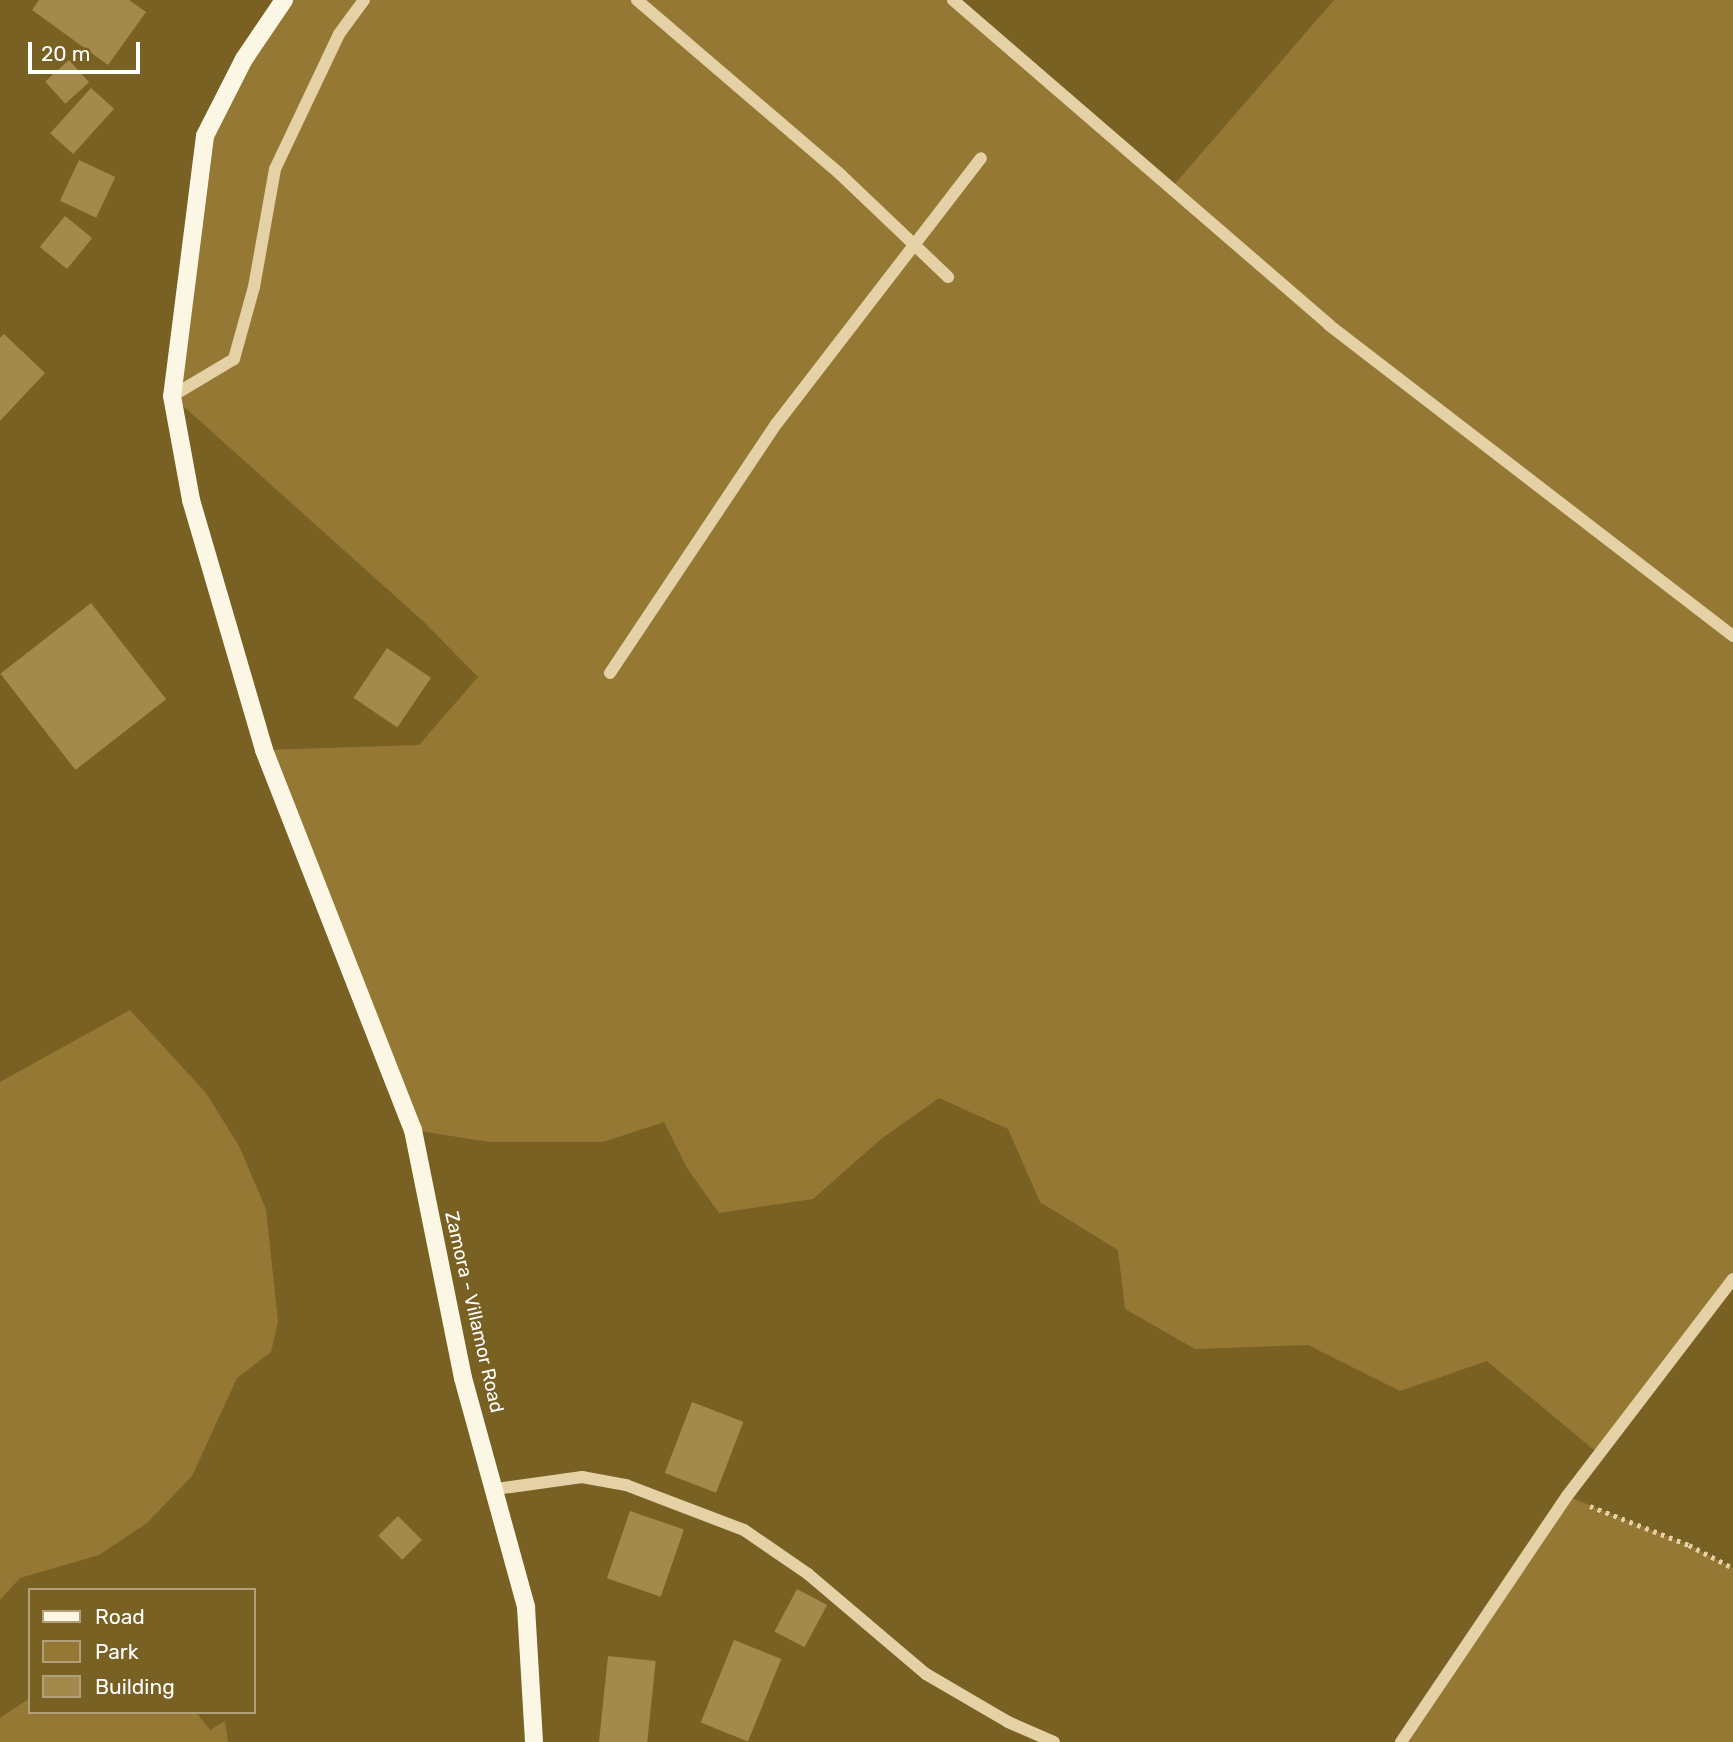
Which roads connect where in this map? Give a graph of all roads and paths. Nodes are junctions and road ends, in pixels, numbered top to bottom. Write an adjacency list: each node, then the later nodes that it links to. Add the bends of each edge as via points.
1 (284, 0): 8 (main road, Zamora - Villamor Road, via 244,59 205,136)
2 (364, 0): 8 (street, via 339,34 275,169 254,288 234,359)
3 (637, 0): 6 (street, via 831,166)
4 (953, 0): 9 (street, via 1329,325)
5 (981, 158): 6 (street)
6 (914, 244): 7 (street); 10 (street, via 777,423)
7 (948, 277)
8 (172, 396): 12 (main road, Zamora - Villamor Road, via 191,500 264,750 413,1130 463,1378)
9 (1733, 636)
10 (610, 673)
11 (1733, 1279): 13 (street)
12 (496, 1489): 15 (main road, Zamora - Villamor Road, via 526,1607); 16 (street, via 582,1477 639,1489 744,1530 808,1574 926,1674 1008,1722)
13 (1567, 1496): 14 (path, via 1689,1545); 17 (street)
14 (1733, 1568)
15 (534, 1742)
16 (1054, 1742)
17 (1401, 1742)

